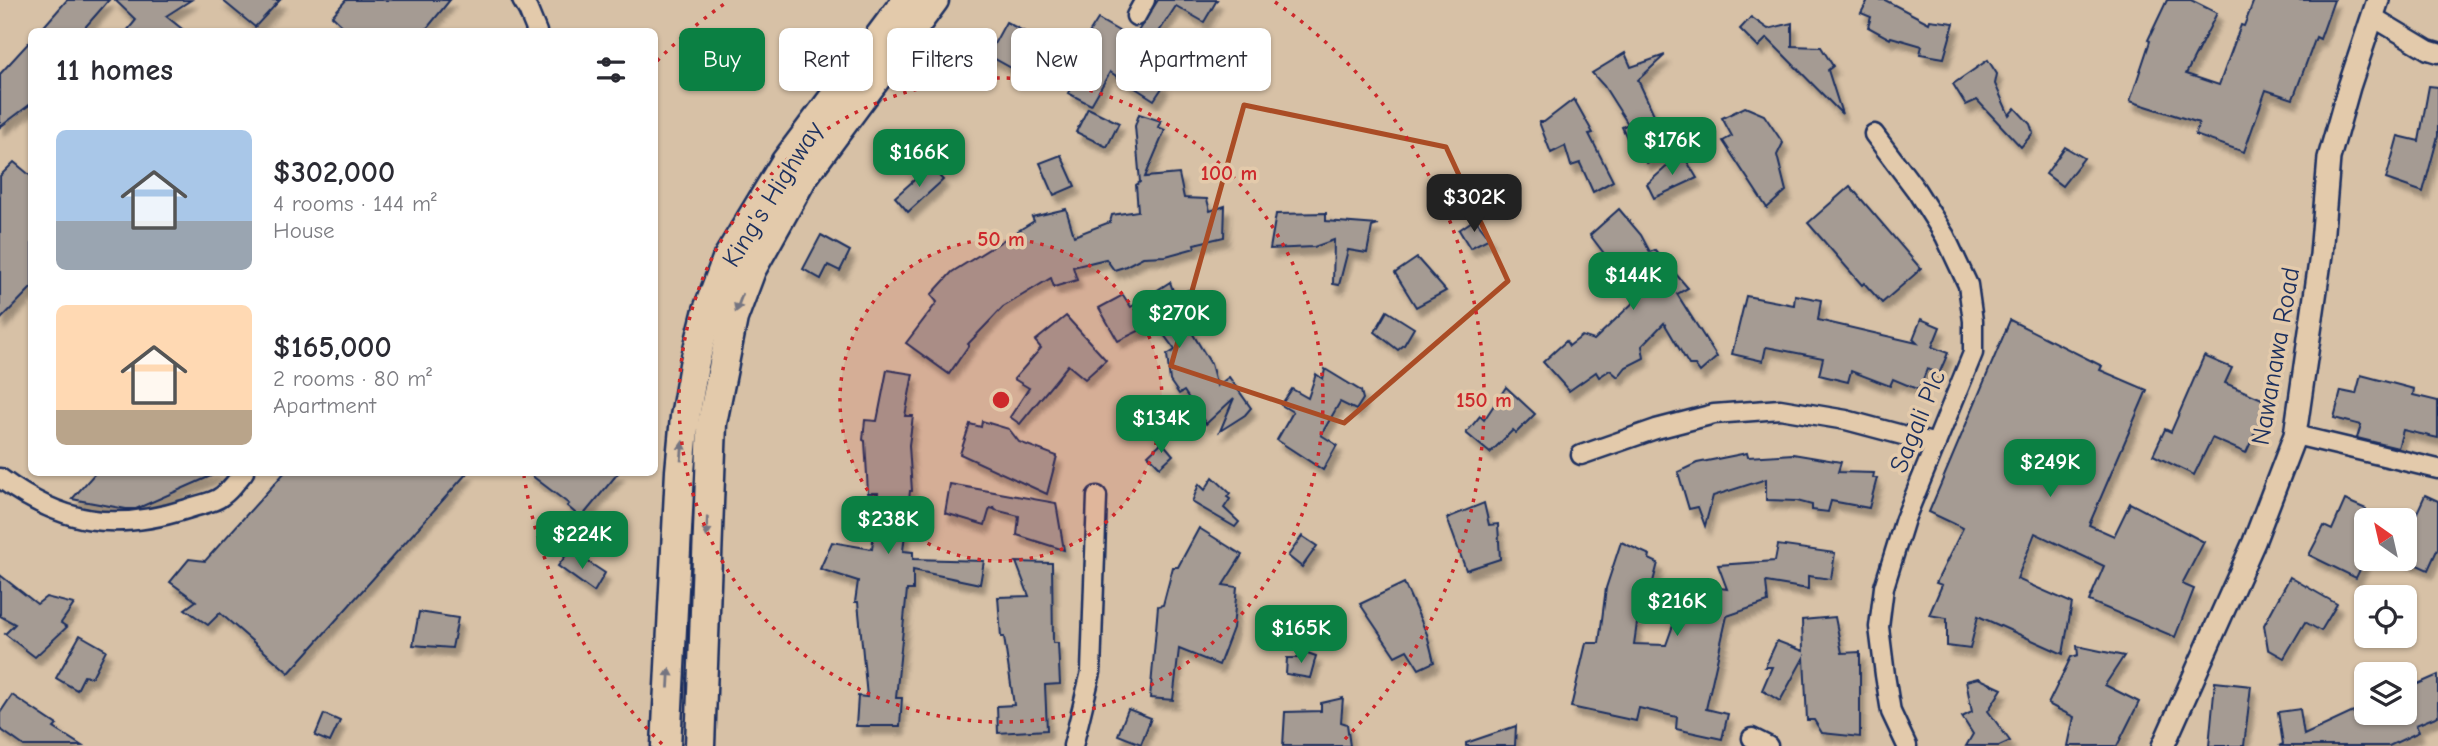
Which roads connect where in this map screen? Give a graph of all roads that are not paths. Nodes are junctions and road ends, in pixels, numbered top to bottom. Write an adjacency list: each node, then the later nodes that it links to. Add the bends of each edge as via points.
1 (522, 0): 7 (street)
2 (907, 0): 17 (highway, King's Highway, one-way to 2, via 685,416 708,310 727,259 785,163)
3 (934, 0): 18 (highway, King's Highway, one-way to 18, via 803,177 751,270 733,318 712,423)
4 (1145, 0): 6 (street)
5 (2376, 8): 8 (street); 10 (street, Nawanawa Road, via 2329,158 2321,256)
6 (1136, 16)
7 (535, 28)
8 (2438, 53)
9 (1874, 134): 11 (street, Sagali Plc, via 1945,236 1968,285 1973,353)
10 (2295, 435): 13 (street); 21 (street, Nawanawa Road)
11 (1936, 444): 12 (street, via 1846,420 1780,409 1714,414); 20 (street, Sagali Plc, via 1887,576 1879,627 1891,712)
12 (1581, 455)
13 (2438, 469)
14 (240, 476): 15 (street, via 221,497 154,519 93,522 44,506)
15 (0, 478)
16 (1097, 496): 19 (street, via 1091,672)
17 (666, 746)
18 (700, 746)
19 (1073, 746)
20 (1907, 746)
21 (2163, 746)

